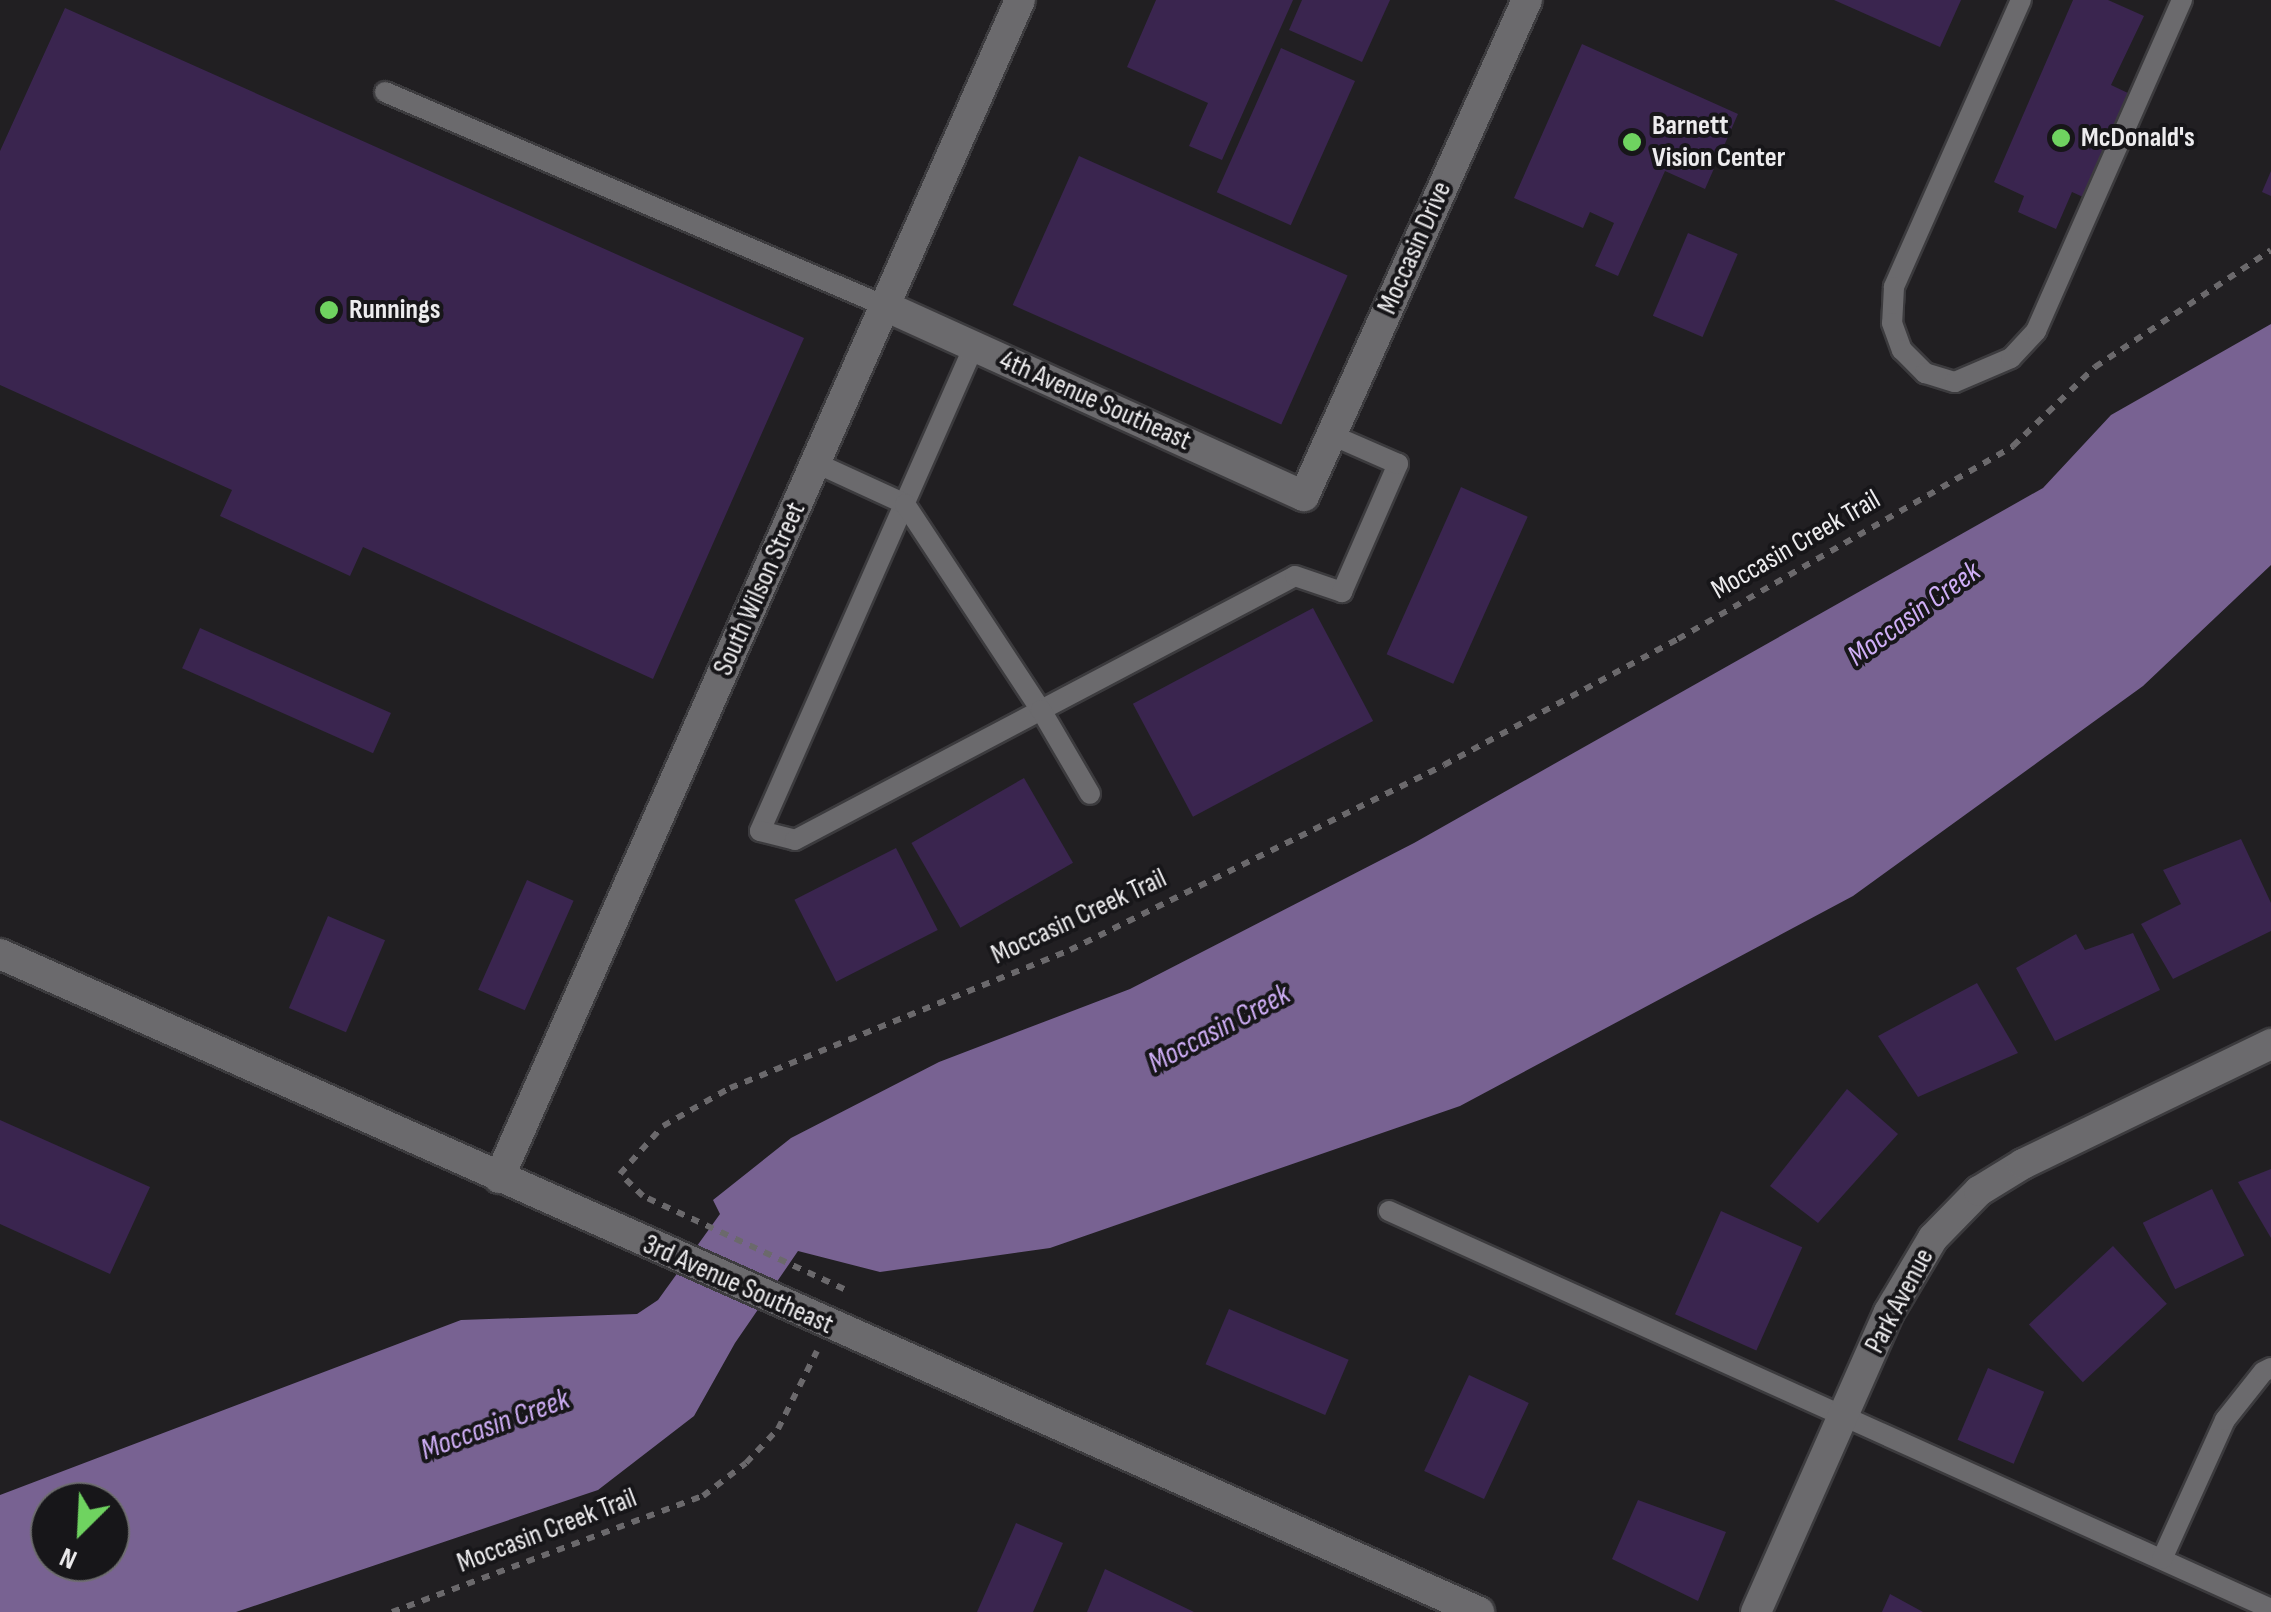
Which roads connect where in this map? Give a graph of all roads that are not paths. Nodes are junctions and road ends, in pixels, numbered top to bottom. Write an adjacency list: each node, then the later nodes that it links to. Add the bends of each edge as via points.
1 (1020, 0): 6 (street, South Wilson Street)
2 (1526, 0): 8 (street, Moccasin Drive)
3 (2020, 0): 4 (lane, via 1894,287 1892,323 1902,350 1925,372 1956,382 2011,358 2036,331)
4 (2182, 0)
5 (385, 92): 6 (lane)
6 (885, 306): 7 (street, 4th Avenue Southeast); 9 (street, South Wilson Street)
7 (974, 346): 10 (street, 4th Avenue Southeast); 11 (lane)
8 (1332, 435): 10 (street, Moccasin Drive); 12 (lane, via 1398,464 1342,592 1295,576)
9 (816, 463): 11 (lane); 16 (street, South Wilson Street)
10 (1304, 496)
11 (905, 504): 12 (lane); 12 (lane, via 760,831 795,840)
12 (1041, 710): 13 (lane)
13 (1090, 794)
14 (0, 954): 16 (street, 3rd Avenue Southeast)
15 (2271, 1044): 19 (street, Park Avenue, via 2023,1164 1979,1192 1933,1238 1889,1312)
16 (498, 1178): 22 (street, 3rd Avenue Southeast)
17 (1389, 1210): 19 (lane)
18 (2271, 1368): 20 (lane, via 2224,1420)
19 (1844, 1415): 20 (lane); 23 (street, Park Avenue)
20 (2162, 1558): 21 (lane)
21 (2271, 1609)
22 (1479, 1612)
23 (1756, 1612)

